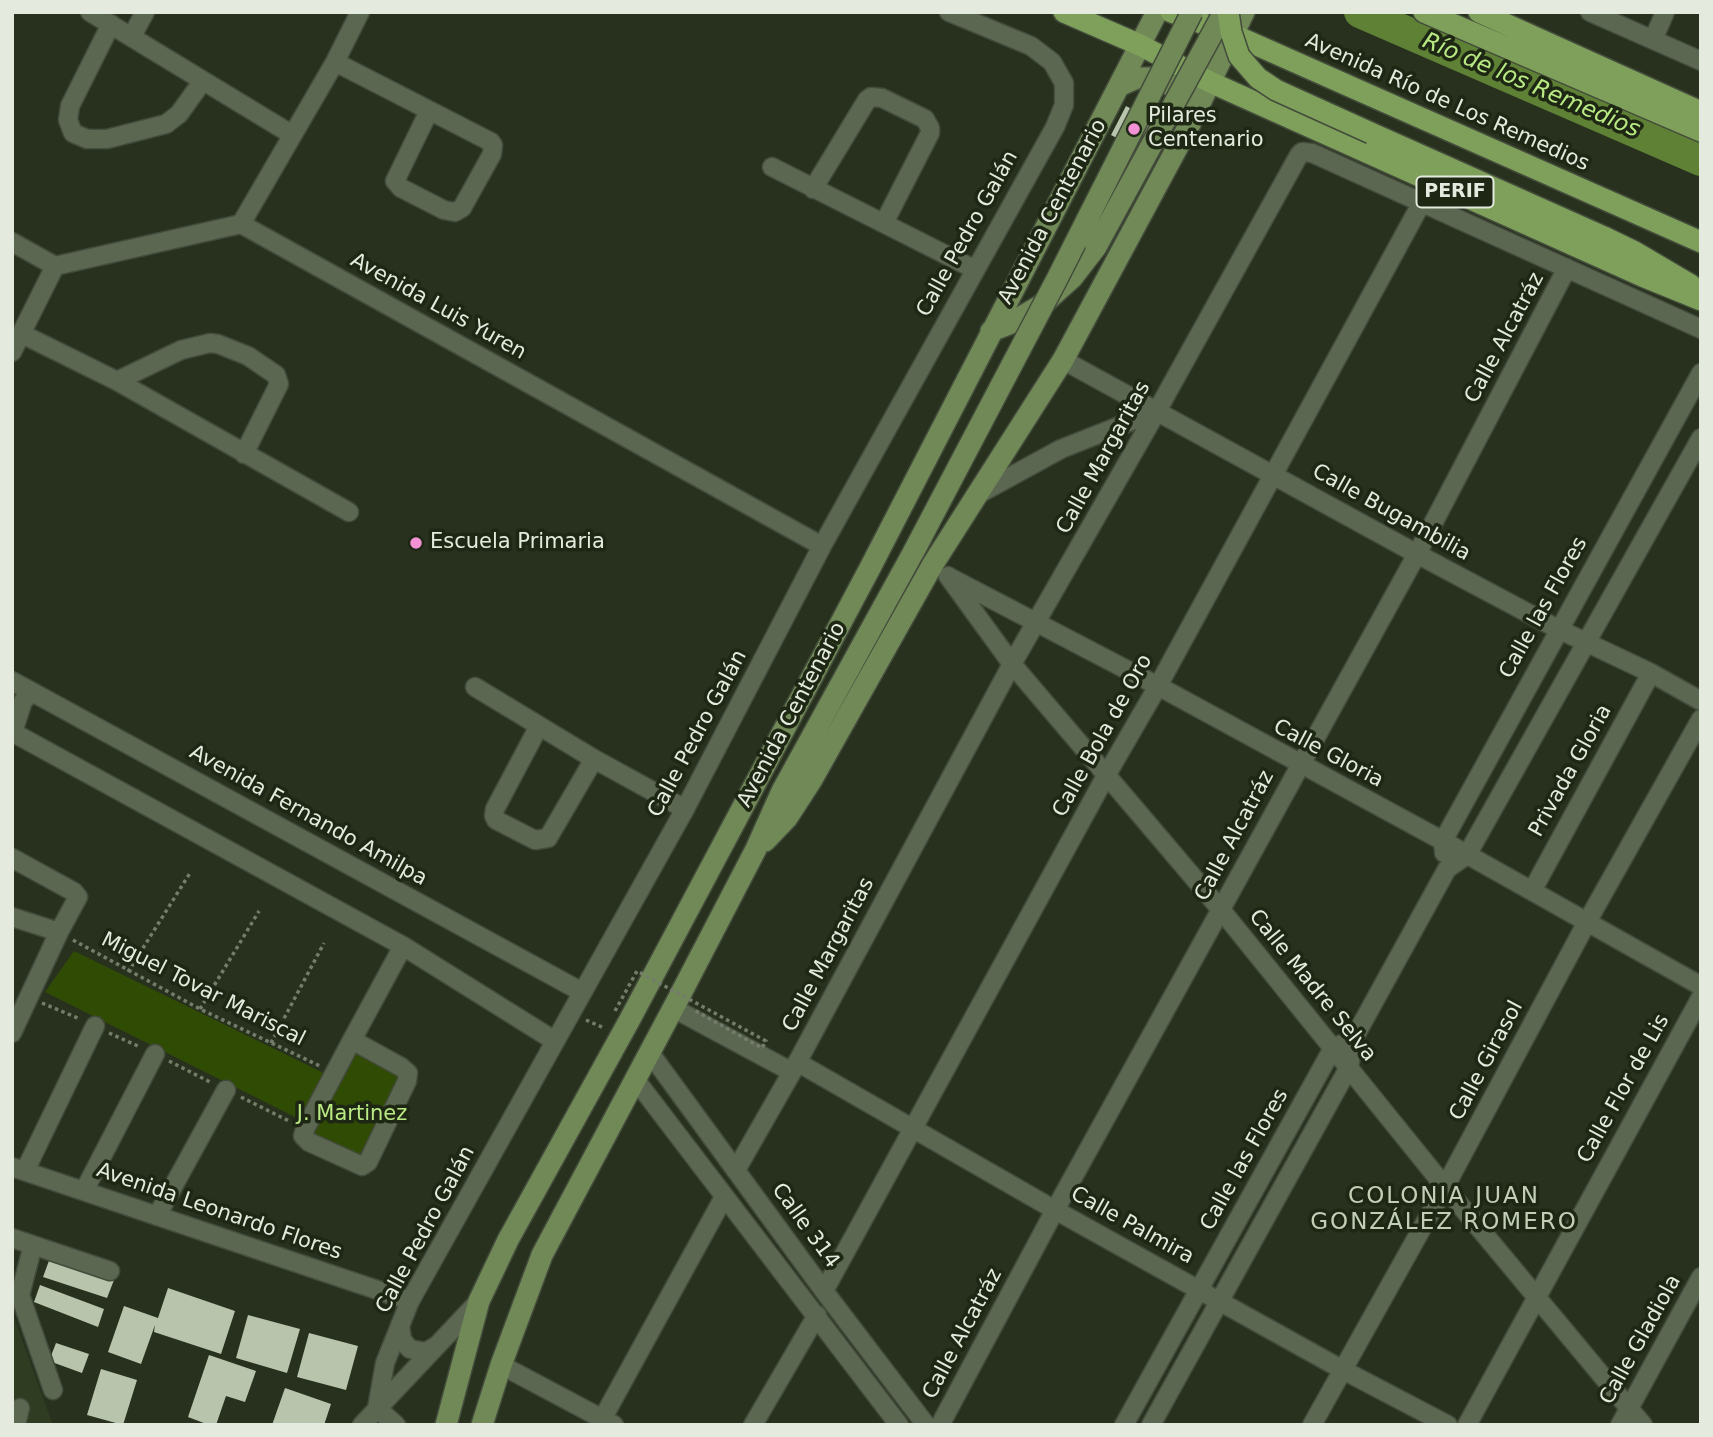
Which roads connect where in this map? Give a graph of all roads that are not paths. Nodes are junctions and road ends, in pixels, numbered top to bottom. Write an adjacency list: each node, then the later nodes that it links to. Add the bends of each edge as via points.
1 (90, 12): 15 (street)
2 (145, 12): 17 (street)
3 (360, 12): 22 (street)
4 (949, 12): 40 (street, Calle Pedro Galán, via 1031,46 1052,62 1064,83 1064,105 1055,127)
5 (1063, 12): 19 (highway, PERIF)
6 (1157, 12): 19 (main road, Avenida Centenario)
7 (1169, 12): 16 (highway, Avenida Río de Los Remedios / PERIF); 20 (highway)
8 (1192, 12): 20 (main road, Avenida Centenario, bridge)
9 (1226, 12): 41 (highway, bridge, via 1239,56 1258,79 1276,90 1625,247); 44 (main road, bridge, via 1085,263 1058,292)
10 (1244, 12): 16 (main road)
11 (1424, 12): 29 (highway)
12 (1479, 12): 27 (highway)
13 (1590, 12): 18 (street)
14 (1665, 12): 18 (street)
15 (111, 23): 17 (street); 23 (street, via 69,106 73,133 107,139 166,124)
16 (1234, 35): 24 (main road, Avenida Centenario); 37 (highway, Avenida Río de Los Remedios / PERIF)
17 (132, 36): 23 (street)
18 (1654, 38): 21 (street)
19 (1140, 45): 24 (highway, PERIF); 25 (main road, Avenida Centenario)
20 (1168, 58): 77 (main road, Avenida Centenario, bridge, via 914,551 782,791)
21 (1701, 61)
22 (335, 62): 26 (street); 30 (street)
23 (202, 82): 30 (street)
24 (1210, 82): 28 (main road, Avenida Centenario); 42 (highway, PERIF)
25 (1119, 86): 28 (main road, via 1146,77 1166,81 1181,94); 44 (main road, Avenida Centenario)
26 (429, 111): 26 (street, via 493,145 462,208 454,212 395,181)
27 (1701, 112)
28 (1191, 122): 47 (main road, Avenida Centenario)
29 (1701, 131)
30 (291, 134): 35 (street)
31 (772, 167): 32 (street)
32 (813, 189): 34 (street); 34 (street, via 867,100 882,98 925,119 930,128)
33 (1421, 204): 39 (street, Calle Margaritas); 50 (street, Calle Margaritas, via 1302,152); 53 (street, Calle Bola de Oro)
34 (884, 223): 40 (street)
35 (241, 224): 38 (street); 56 (street, Avenida Luis Yuren)
36 (12, 242): 38 (street)
37 (1701, 242)
38 (55, 266): 45 (street)
39 (1567, 268): 43 (street, Calle Margaritas); 57 (street, Calle Alcatráz)
40 (974, 270): 56 (street, Calle Pedro Galán)
41 (1701, 292)
42 (1701, 300)
43 (1701, 329)
44 (991, 331): 119 (main road, Avenida Centenario, via 870,568)
45 (22, 334): 46 (street); 49 (street)
46 (12, 352)
47 (1063, 360): 50 (street, Calle Bugambilia); 54 (main road, Avenida Centenario)
48 (1701, 373): 60 (street, Calle las Flores)
49 (117, 381): 52 (street); 52 (street, via 181,350 210,343 248,356 276,375 279,384)
50 (1157, 411): 53 (street, Calle Bugambilia); 54 (street, via 1061,449); 59 (street, Calle Margaritas)
51 (1701, 438): 61 (street)
52 (244, 454): 55 (street)
53 (1273, 474): 57 (street, Calle Bugambilia); 65 (street, Calle Bola de Oro)
54 (975, 496): 58 (main road, Avenida Centenario)
55 (349, 512)
56 (822, 546): 75 (street, Calle Pedro Galán)
57 (1417, 554): 60 (street, Calle Bugambilia); 73 (street, Calle Alcatráz)
58 (941, 570): 59 (street, Calle Gloria); 62 (street, Calle Madre Selva); 77 (main road, Avenida Centenario, via 787,818)
59 (1037, 622): 62 (street, Calle Margaritas); 65 (street, Calle Gloria)
60 (1558, 629): 61 (street, Calle Bugambilia); 76 (street, Calle las Flores)
61 (1587, 642): 63 (street, Calle Bugambilia); 78 (street)
62 (1012, 664): 74 (street, Calle Madre Selva); 99 (street, Calle Margaritas)
63 (1651, 673): 68 (street, Calle Bugambilia); 81 (street, Privada Gloria)
64 (12, 681): 67 (street, Avenida Fernando Amilpa)
65 (1158, 686): 73 (street, Calle Gloria); 74 (street, Calle Bola de Oro)
66 (475, 687): 70 (street)
67 (32, 692): 71 (street, via 23,701); 88 (street, Avenida Fernando Amilpa)
68 (1701, 701)
69 (1701, 719): 84 (street, Calle Girasol)
70 (539, 726): 72 (street); 72 (street, via 495,809 496,820 536,840 548,838)
71 (13, 732): 86 (street)
72 (594, 759): 75 (street)
73 (1299, 765): 76 (street, Calle Gloria); 82 (street, Calle Alcatráz)
74 (1107, 775): 82 (street, Calle Madre Selva); 103 (street, Calle Bola de Oro)
75 (685, 809): 88 (street, Calle Pedro Galán)
76 (1443, 841): 78 (street, Calle Gloria); 80 (street)
77 (756, 849): 90 (main road, Avenida Centenario)
78 (1467, 855): 80 (street); 81 (street, Calle Gloria)
79 (12, 858): 85 (street, via 77,894)
80 (1447, 869): 93 (street)
81 (1532, 891): 84 (street, Calle Gloria)
82 (1222, 911): 96 (street, Calle Madre Selva); 109 (street, Calle Alcatráz)
83 (12, 917): 85 (street)
84 (1587, 922): 87 (street, Calle Gloria); 106 (street, Calle Girasol)
85 (59, 932): 92 (street)
86 (403, 946): 94 (street); 95 (street)
87 (1701, 986)
88 (582, 992): 95 (street, Calle Pedro Galán)
89 (1701, 997): 117 (street, Calle Flor de Lis)
90 (684, 1009): 97 (main road, Avenida Centenario); 99 (street, Calle Palmira)
91 (94, 1026): 104 (street)
92 (13, 1030)
93 (1354, 1038): 96 (street); 100 (street)
94 (352, 1040): 94 (street, via 408,1073 368,1162 362,1166 303,1136)
95 (555, 1041): 118 (street, Calle Pedro Galán)
96 (1333, 1048): 100 (street, Calle Madre Selva); 115 (street, Calle las Flores)
97 (650, 1053): 101 (main road, Avenida Centenario); 105 (street, Calle 314)
98 (155, 1054): 107 (street)
99 (794, 1067): 103 (street, Calle Palmira); 105 (street, Calle Margaritas)
100 (1349, 1067): 106 (street, Calle Madre Selva); 120 (street)
101 (635, 1079): 108 (street); 124 (main road, Avenida Centenario, via 542,1255)
102 (226, 1090): 110 (street)
103 (913, 1128): 109 (street, Calle Palmira); 116 (street, Calle Bola de Oro)
104 (19, 1169): 107 (street, Avenida Leonardo Flores)
105 (736, 1170): 116 (street, Calle 314)
106 (1445, 1187): 117 (street, Calle Madre Selva); 125 (street, Calle Girasol)
107 (84, 1191): 110 (street, Avenida Leonardo Flores)
108 (724, 1197): 121 (street); 129 (street)
109 (1055, 1210): 115 (street, Calle Palmira); 137 (street, Calle Alcatráz)
110 (156, 1216): 118 (street, Avenida Leonardo Flores)
111 (12, 1238): 112 (street)
112 (33, 1245): 113 (street); 126 (street, via 20,1295)
113 (110, 1271)
114 (1701, 1277): 128 (street, Calle Gladiola)
115 (1198, 1289): 120 (street, Calle Palmira); 138 (street, Calle las Flores)
116 (824, 1291): 136 (street, Calle 314)
117 (1537, 1295): 128 (street, Calle Madre Selva); 142 (street, Calle Flor de Lis)
118 (410, 1301): 122 (street, Calle Pedro Galán)
119 (479, 1301): 123 (street); 132 (main road, Avenida Centenario)
120 (1221, 1301): 125 (street, Calle Palmira); 139 (street)
121 (817, 1315): 134 (street); 135 (street)
122 (400, 1325): 123 (street, via 402,1340 410,1349 426,1352); 127 (street, Calle Pedro Galán, via 385,1363)
123 (436, 1346): 127 (street)
124 (501, 1364): 129 (street); 133 (main road, Avenida Centenario)
125 (1343, 1370): 140 (street, Calle Girasol); 141 (street, Calle Palmira)
126 (53, 1390)
127 (377, 1408): 130 (street); 131 (street)
128 (1629, 1408): 143 (street, Calle Gladiola); 144 (street, Calle Madre Selva)
129 (605, 1423)
130 (362, 1425)
131 (396, 1425)
132 (446, 1425)
133 (482, 1425)
134 (753, 1425)
135 (899, 1425)
136 (926, 1425)
137 (940, 1425)
138 (1124, 1425)
139 (1152, 1425)
140 (1312, 1425)
141 (1448, 1425)
142 (1467, 1425)
143 (1620, 1425)
144 (1643, 1425)

